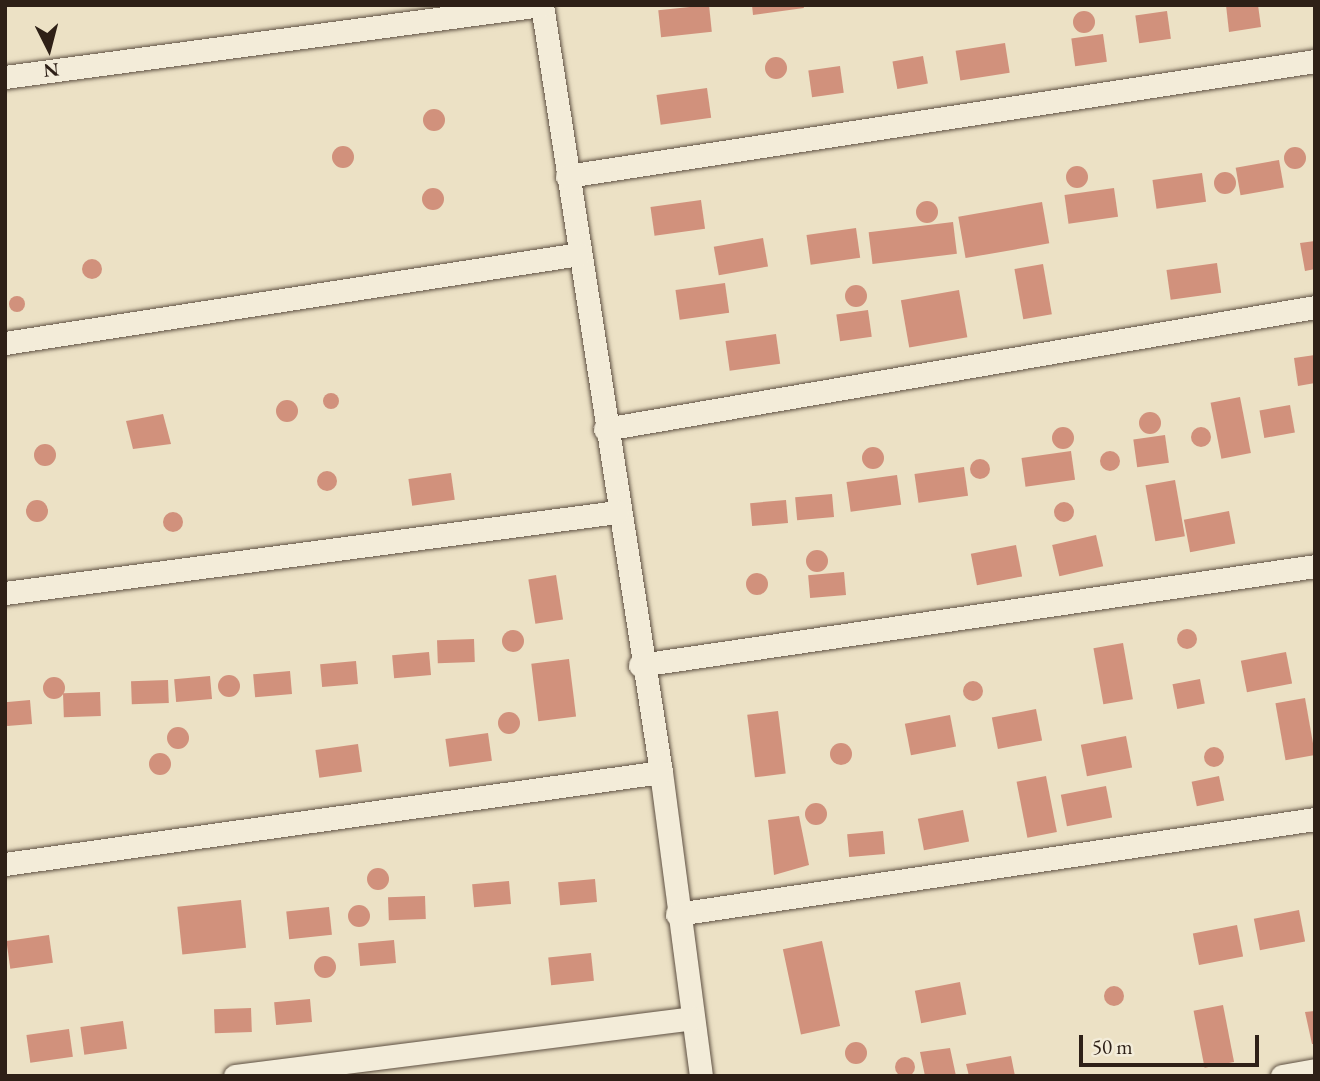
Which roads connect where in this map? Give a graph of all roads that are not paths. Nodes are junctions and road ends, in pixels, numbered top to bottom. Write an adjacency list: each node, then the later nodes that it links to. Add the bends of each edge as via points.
1 (542, 5): 3 (street); 4 (street)
2 (1315, 61): 4 (street)
3 (5, 77)
4 (567, 176): 5 (street)
5 (579, 254): 7 (street); 8 (street)
6 (1315, 307): 8 (street)
7 (5, 343)
8 (605, 429): 9 (street)
9 (617, 512): 11 (street); 12 (street)
10 (1315, 566): 12 (street)
11 (5, 593)
12 (640, 665): 13 (street)
13 (661, 772): 15 (street); 16 (street)
14 (1315, 819): 16 (street)
15 (5, 864)
16 (677, 914): 17 (street)
17 (692, 1018): 19 (street); 20 (street)
18 (1315, 1070): 21 (street)
19 (235, 1076)
20 (701, 1076)
21 (1282, 1076)

